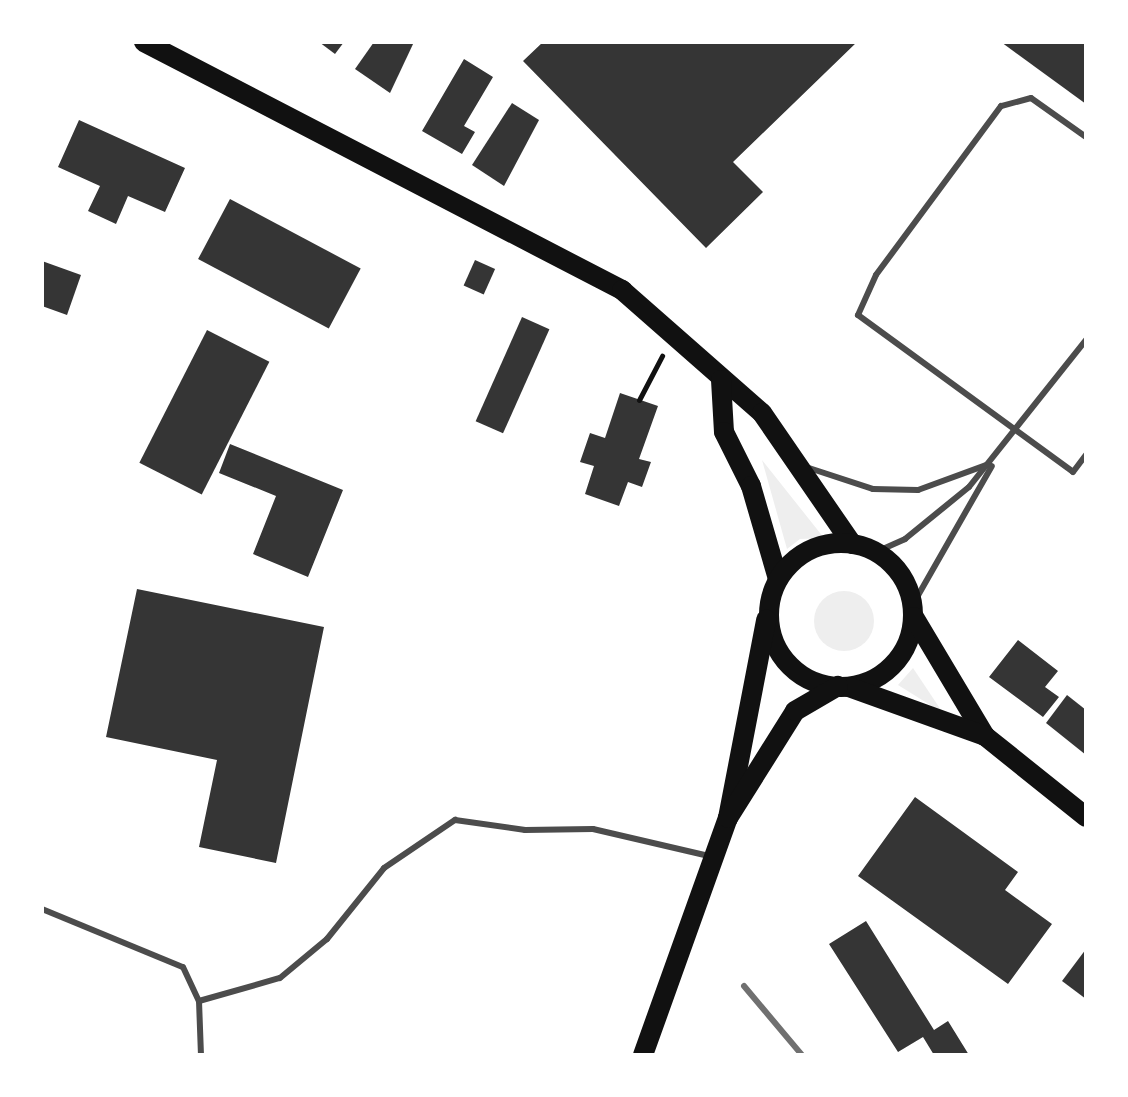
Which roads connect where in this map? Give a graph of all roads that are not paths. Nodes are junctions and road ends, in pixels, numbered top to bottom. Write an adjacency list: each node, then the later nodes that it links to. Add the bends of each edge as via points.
1 (144, 42): 4 (main road, via 556,252 677,331)
2 (1086, 137): 5 (lane, via 1031,98 1001,106 860,301 859,320)
3 (1086, 340): 5 (lane)
4 (721, 380): 8 (main road, via 744,393); 11 (main road, via 724,432 751,486)
5 (1015, 432): 6 (lane, via 1073,472); 7 (lane)
6 (1086, 455)
7 (993, 462): 8 (lane, via 918,490 873,489); 10 (lane, via 905,539); 12 (lane)
8 (800, 464): 9 (main road)
9 (852, 544): 10 (main road); 11 (main road, via 815,548)
10 (876, 552): 12 (main road, via 904,580)
11 (775, 588): 13 (main road, via 777,648 792,668); 16 (main road)
12 (912, 612): 13 (main road, via 900,656 885,672); 14 (main road)
13 (844, 686): 14 (main road); 16 (main road, via 795,711)
14 (985, 736): 15 (main road)
15 (1086, 817)
16 (728, 818): 17 (main road)
17 (712, 857): 19 (lane, via 593,829 525,830 455,820 384,868 327,939 280,978); 21 (main road)
18 (42, 909): 19 (lane, via 183,967)
19 (199, 1001): 20 (lane)
20 (201, 1055)
21 (643, 1055)

